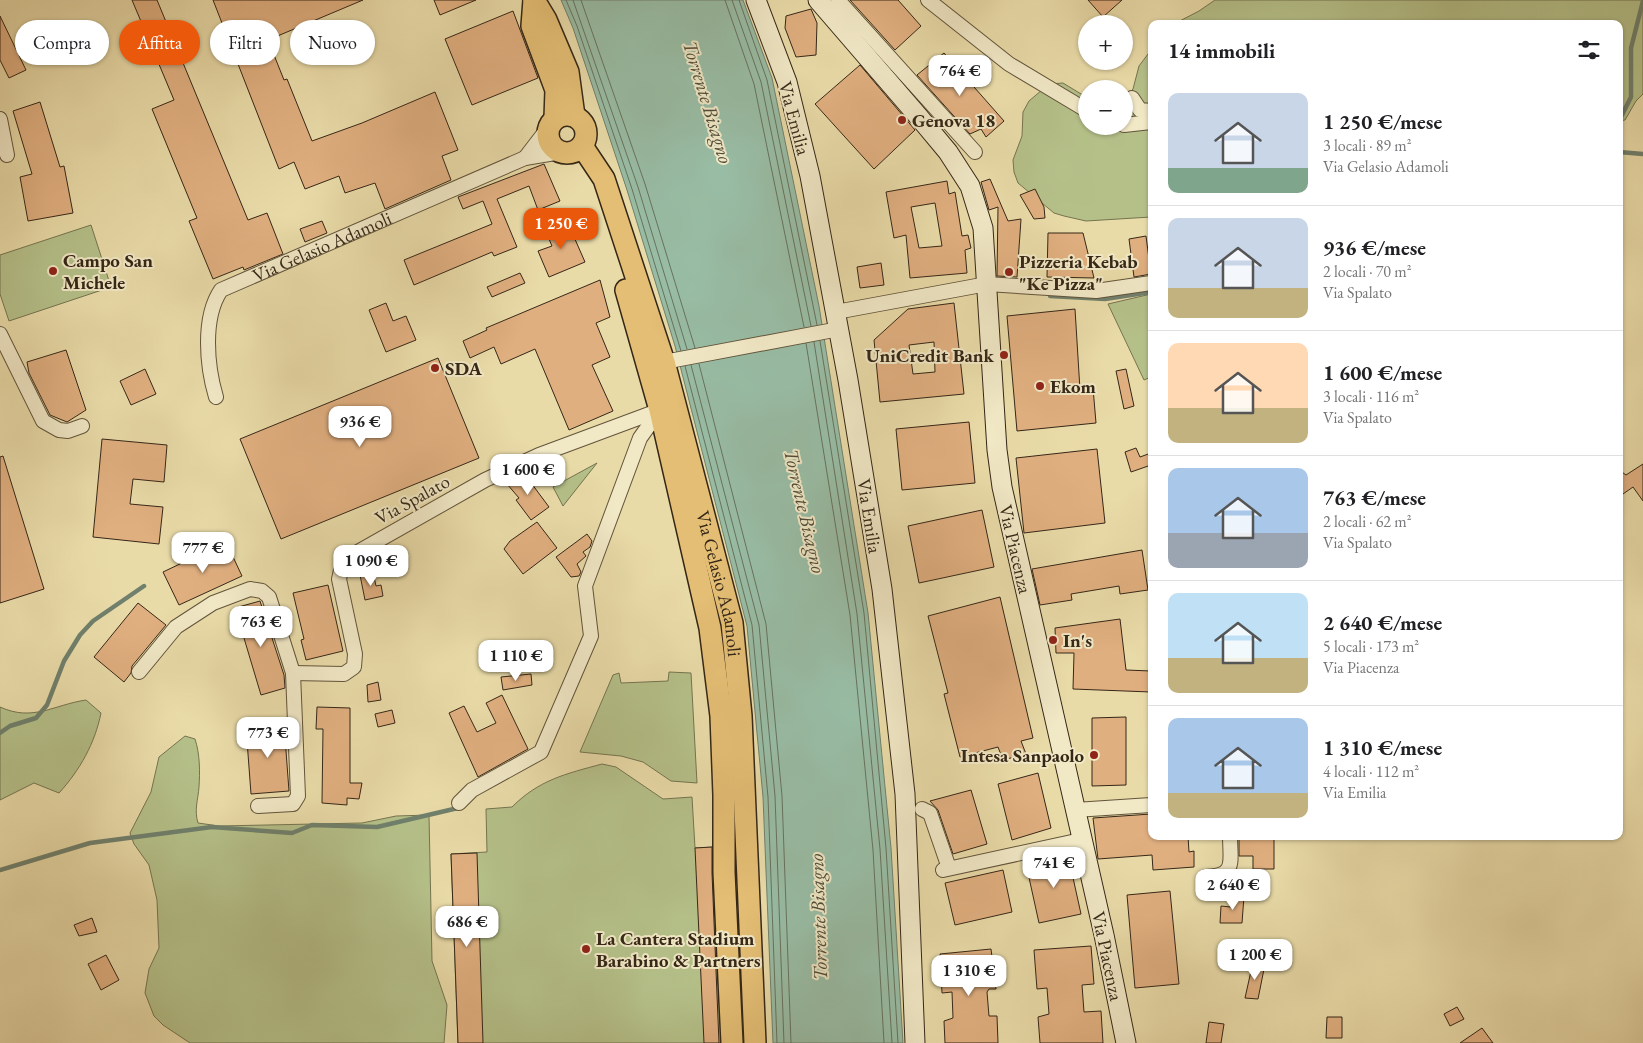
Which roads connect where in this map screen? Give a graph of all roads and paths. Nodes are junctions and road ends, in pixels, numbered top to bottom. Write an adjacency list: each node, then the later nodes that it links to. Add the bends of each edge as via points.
1 (534, 0): 10 (main road, Via Gelasio Adamoli, via 568,72)
2 (756, 0): 19 (main road, Via Emilia, via 787,82 810,176)
3 (818, 0): 18 (main road, Via Piacenza, via 948,152 970,186 983,228)
4 (838, 0): 14 (street)
5 (928, 0): 7 (street, via 1009,64)
6 (1133, 100): 8 (street, via 1140,110)
7 (1078, 105)
8 (1148, 111)
9 (0, 118): 15 (street)
10 (559, 121): 13 (main road, Via Gelasio Adamoli, via 550,144); 13 (main road, Via Gelasio Adamoli, via 585,126 586,139); 16 (street, Via Gelasio Adamoli)
11 (1148, 122): 12 (street)
12 (1133, 124)
13 (571, 150): 16 (street, Via Gelasio Adamoli); 21 (main road, Via Gelasio Adamoli, via 604,179); 23 (main road, Via Gelasio Adamoli, via 598,201)
14 (975, 152)
15 (7, 156)
16 (524, 158): 22 (street, Via Gelasio Adamoli, via 221,290 215,300 208,339 209,374)
17 (1148, 283): 18 (street, via 1096,291)
18 (987, 284): 19 (street); 31 (main road, Via Piacenza, via 1002,487)
19 (833, 324): 21 (street); 37 (main road, Via Emilia, via 882,589 905,794)
20 (0, 334): 24 (street, via 43,421 60,430)
21 (669, 361): 36 (main road, Via Gelasio Adamoli, via 732,624 741,716)
22 (216, 397)
23 (660, 410): 26 (street, Via Spalato, via 539,455 485,480 349,557 338,579 355,654 354,667 344,674); 27 (street, via 640,438 585,586 591,636 541,752 472,790); 35 (main road, Via Gelasio Adamoli, via 710,628 721,716)
24 (82, 426)
25 (139, 672): 26 (street, via 176,627 213,603 257,589 272,602)
26 (292, 673): 29 (street, via 298,796 293,804)
27 (459, 803)
28 (1148, 805): 31 (street)
29 (258, 806)
30 (922, 809): 32 (street, via 930,813 946,869)
31 (1074, 810): 32 (main road, Via Piacenza)
32 (1081, 840): 38 (main road, Via Piacenza)
33 (1230, 840): 34 (street, via 1227,873)
34 (1205, 878)
35 (732, 1043)
36 (755, 1043)
37 (915, 1043)
38 (1126, 1043)

